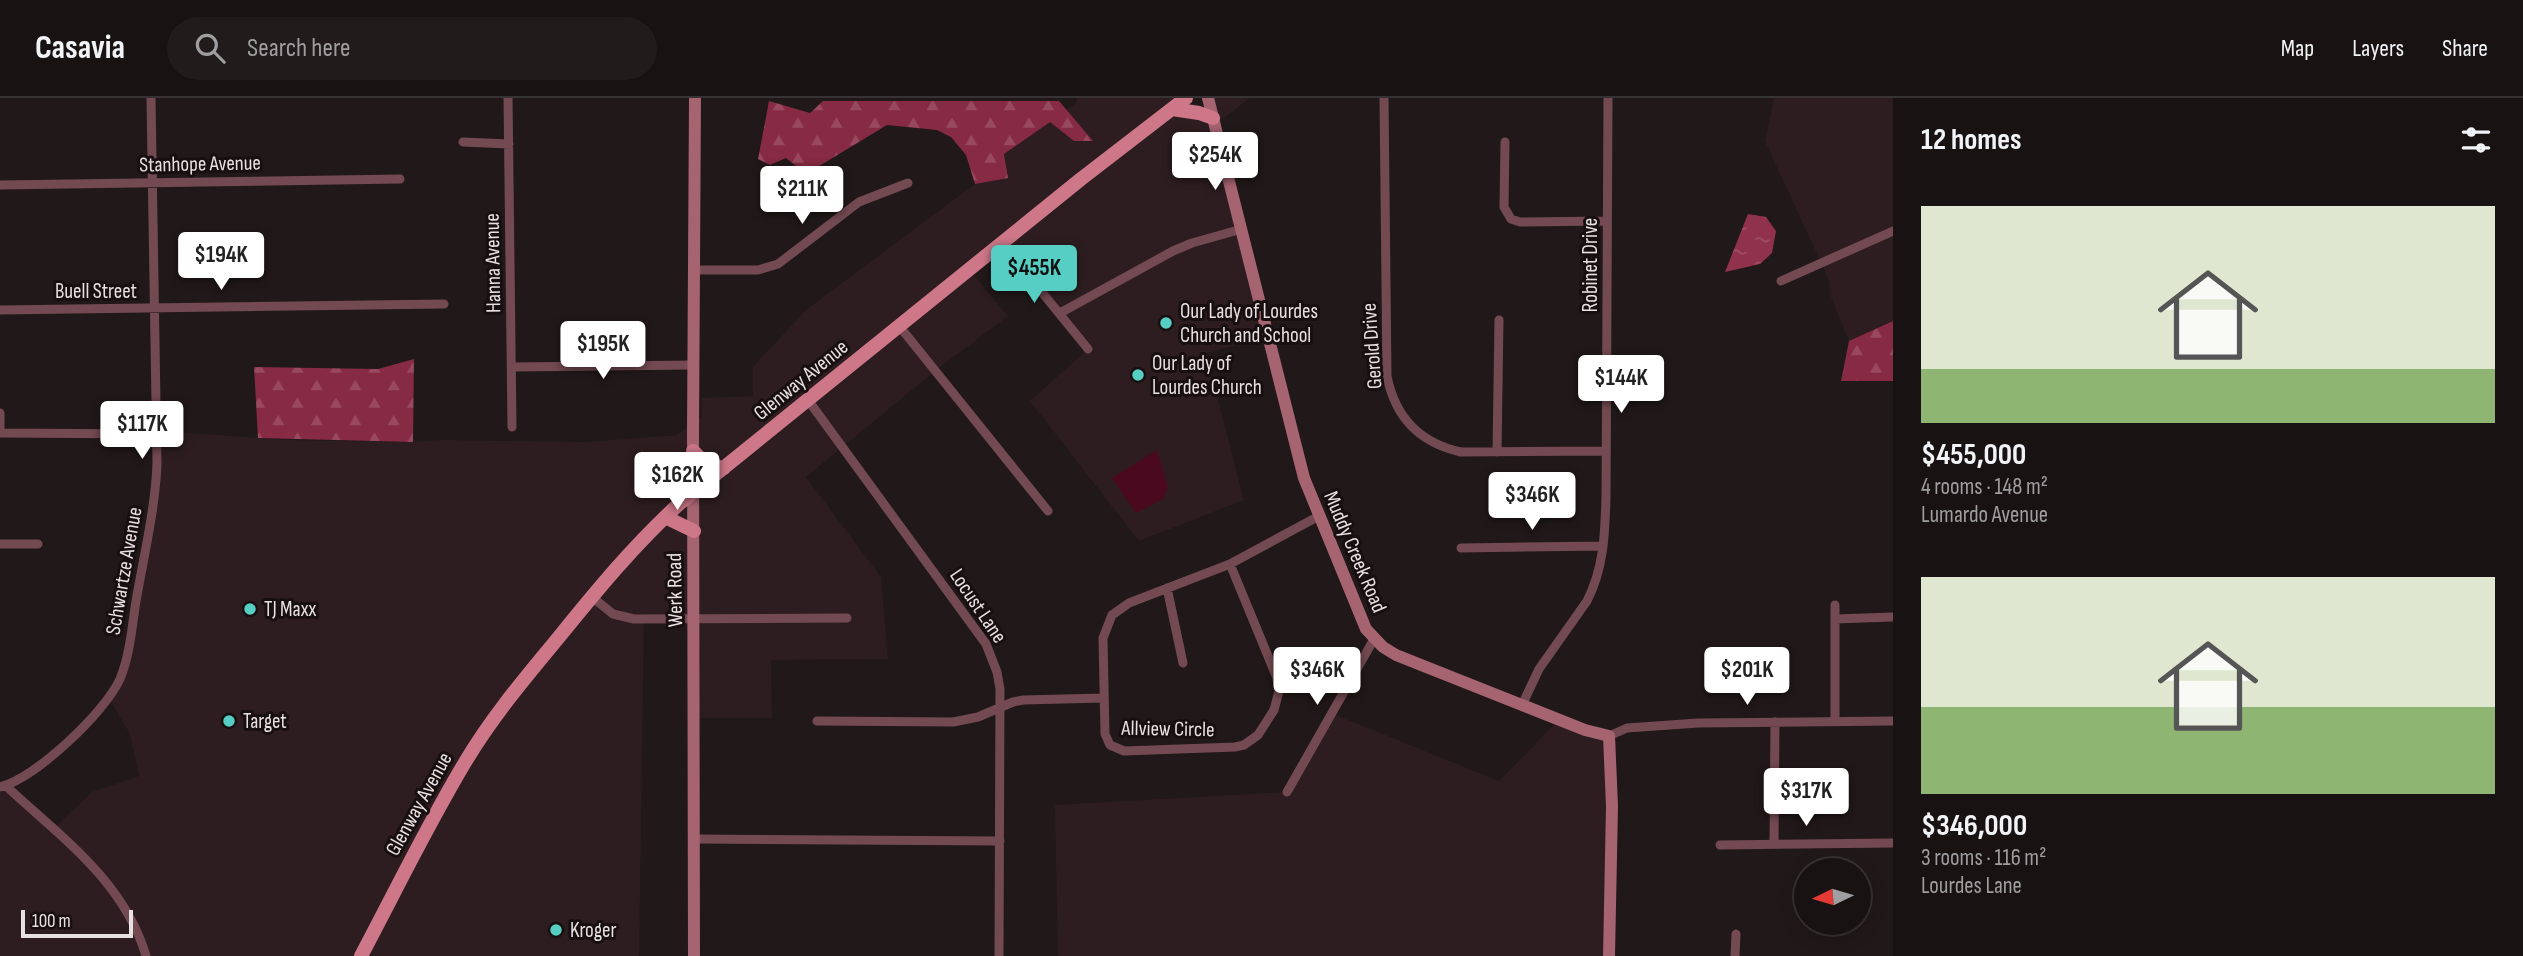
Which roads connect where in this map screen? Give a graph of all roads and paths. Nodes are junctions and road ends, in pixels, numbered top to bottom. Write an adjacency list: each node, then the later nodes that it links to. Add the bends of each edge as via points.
1 (151, 98): 14 (street, Schwartze Avenue)
2 (508, 98): 12 (street, Hanna Avenue)
3 (695, 98): 21 (street, Werk Road)
4 (1186, 98): 8 (main road, Glenway Avenue)
5 (1208, 98): 9 (street, Muddy Creek Road)
6 (1384, 98): 39 (street, Gerold Drive, via 1390,390 1407,422 1435,444 1461,452)
7 (1608, 98): 17 (street, Robinet Drive)
8 (1172, 109): 9 (main road); 20 (main road, Glenway Avenue)
9 (1213, 118): 18 (street, Muddy Creek Road)
10 (463, 142): 12 (street)
11 (1505, 142): 17 (street, via 1504,207 1511,219)
12 (509, 144): 31 (street, Hanna Avenue)
13 (400, 179): 14 (street, Stanhope Avenue)
14 (153, 182): 16 (street, Stanhope Avenue); 24 (street, Schwartze Avenue)
15 (908, 183): 21 (street, via 859,202 778,264 758,270)
16 (0, 185)
17 (1607, 220): 37 (street, Robinet Drive)
18 (1242, 229): 26 (street, via 1173,251); 43 (street, Muddy Creek Road, via 1304,478)
19 (1893, 231): 22 (street)
20 (1002, 243): 26 (street); 28 (main road, Glenway Avenue)
21 (695, 270): 30 (street, Werk Road)
22 (1781, 281)
23 (444, 304): 24 (street, Buell Street)
24 (155, 308): 25 (street, Buell Street); 36 (street, Schwartze Avenue)
25 (0, 310)
26 (1060, 313): 29 (street)
27 (1499, 320): 39 (street)
28 (900, 327): 32 (main road, Glenway Avenue); 42 (street)
29 (1088, 349)
30 (694, 365): 31 (street); 38 (street, Werk Road)
31 (512, 368): 34 (street, Hanna Avenue)
32 (808, 400): 40 (main road, Glenway Avenue); 62 (street, Locust Lane, via 986,644 997,672)
33 (0, 413): 35 (street)
34 (512, 427)
35 (0, 433): 36 (street)
36 (158, 434): 68 (street, Schwartze Avenue, via 155,493 121,676 103,706 44,764)
37 (1605, 451): 39 (street, Gerold Drive); 48 (street, Robinet Drive)
38 (693, 452): 40 (main road, via 707,465); 41 (street, Werk Road)
39 (1497, 452)
40 (724, 468): 41 (main road, Glenway Avenue)
41 (694, 493): 44 (main road, Glenway Avenue); 45 (street, Werk Road)
42 (1048, 511)
43 (1319, 516): 50 (street, Allview Circle); 58 (street, Muddy Creek Road, via 1360,617)
44 (665, 517): 45 (main road); 52 (main road, Glenway Avenue)
45 (694, 531): 54 (street, Werk Road)
46 (0, 544): 47 (street)
47 (38, 544)
48 (1604, 546): 49 (street); 61 (street, Robinet Drive, via 1593,589 1539,669)
49 (1461, 548)
50 (1230, 564): 51 (street, Allview Circle); 60 (street, Allview Circle, via 1278,684 1274,710 1258,735 1235,747 1118,750 1105,734)
51 (1167, 588): 59 (street); 60 (street, Allview Circle, via 1129,603 1108,621 1103,638)
52 (592, 597): 54 (street, via 613,614 628,619); 77 (main road, Glenway Avenue, via 486,730)
53 (1835, 605): 56 (street)
54 (695, 618): 55 (street); 70 (street, Werk Road)
55 (847, 618)
56 (1835, 618): 57 (street); 66 (street)
57 (1893, 618)
58 (1374, 639): 61 (street, Muddy Creek Road, via 1396,655); 69 (street)
59 (1183, 663)
60 (1103, 698): 62 (street, via 1023,700)
61 (1523, 703): 67 (street, Muddy Creek Road)
62 (1000, 709): 64 (street, via 953,722); 71 (street, Locust Lane)
63 (1893, 721): 66 (street)
64 (817, 722)
65 (1775, 722): 66 (street); 67 (street, via 1626,728); 72 (street)
66 (1835, 722)
67 (1609, 736): 80 (street)
68 (3, 787): 76 (street, via 98,870 127,910)
69 (1287, 792)
70 (695, 839): 71 (street); 78 (street, Werk Road)
71 (1000, 841): 79 (street, Locust Lane)
72 (1774, 843): 73 (street); 74 (street)
73 (1893, 843)
74 (1720, 845)
75 (1736, 934): 81 (street)
76 (146, 956)
77 (361, 956)
78 (694, 956)
79 (999, 956)
80 (1609, 956)
81 (1735, 956)

